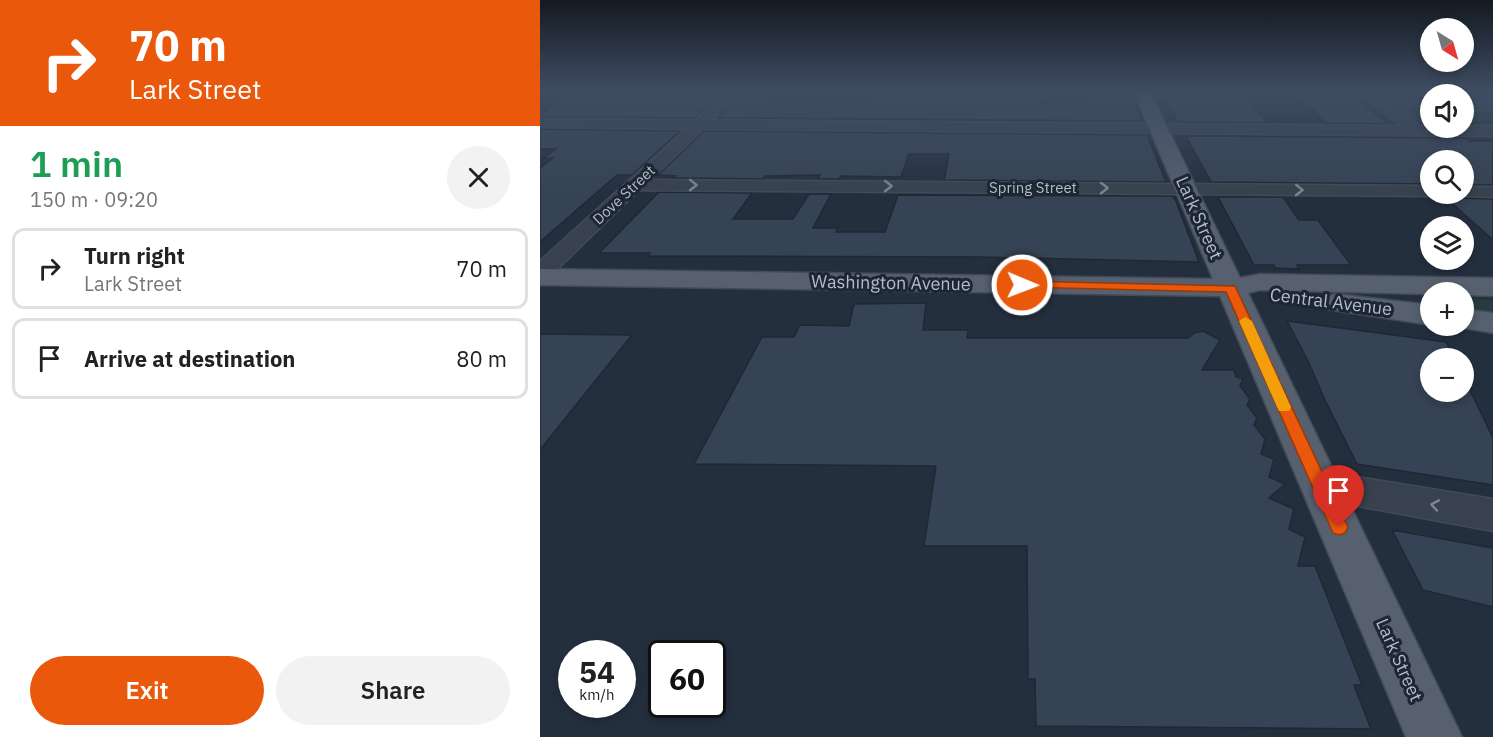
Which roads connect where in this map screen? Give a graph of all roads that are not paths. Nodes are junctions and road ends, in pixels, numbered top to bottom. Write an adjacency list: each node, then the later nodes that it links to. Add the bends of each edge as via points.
1 (697, 126): 7 (street, Dove Street)
2 (912, 126): 4 (street)
3 (1411, 126): 5 (street)
4 (1158, 128): 5 (street); 8 (main road, Lark Street)
5 (1416, 130): 6 (street)
6 (1493, 131)
7 (634, 184): 8 (street, Spring Street, one-way to 8); 12 (street, Dove Street)
8 (1185, 189): 9 (street, Spring Street, one-way to 9); 13 (main road, Lark Street)
9 (1420, 191)
10 (1474, 192): 11 (street)
11 (1493, 192)
12 (540, 275): 13 (main road, Washington Avenue)
13 (1231, 288): 14 (main road, Washington Avenue, via 1260,282); 15 (main road, Central Avenue); 18 (main road, Lark Street)
14 (1486, 289)
15 (1420, 314)
16 (1474, 320): 17 (main road)
17 (1493, 323)
18 (1320, 485): 19 (street, one-way to 18); 20 (main road, Lark Street)
19 (1493, 515)
20 (1434, 737)

